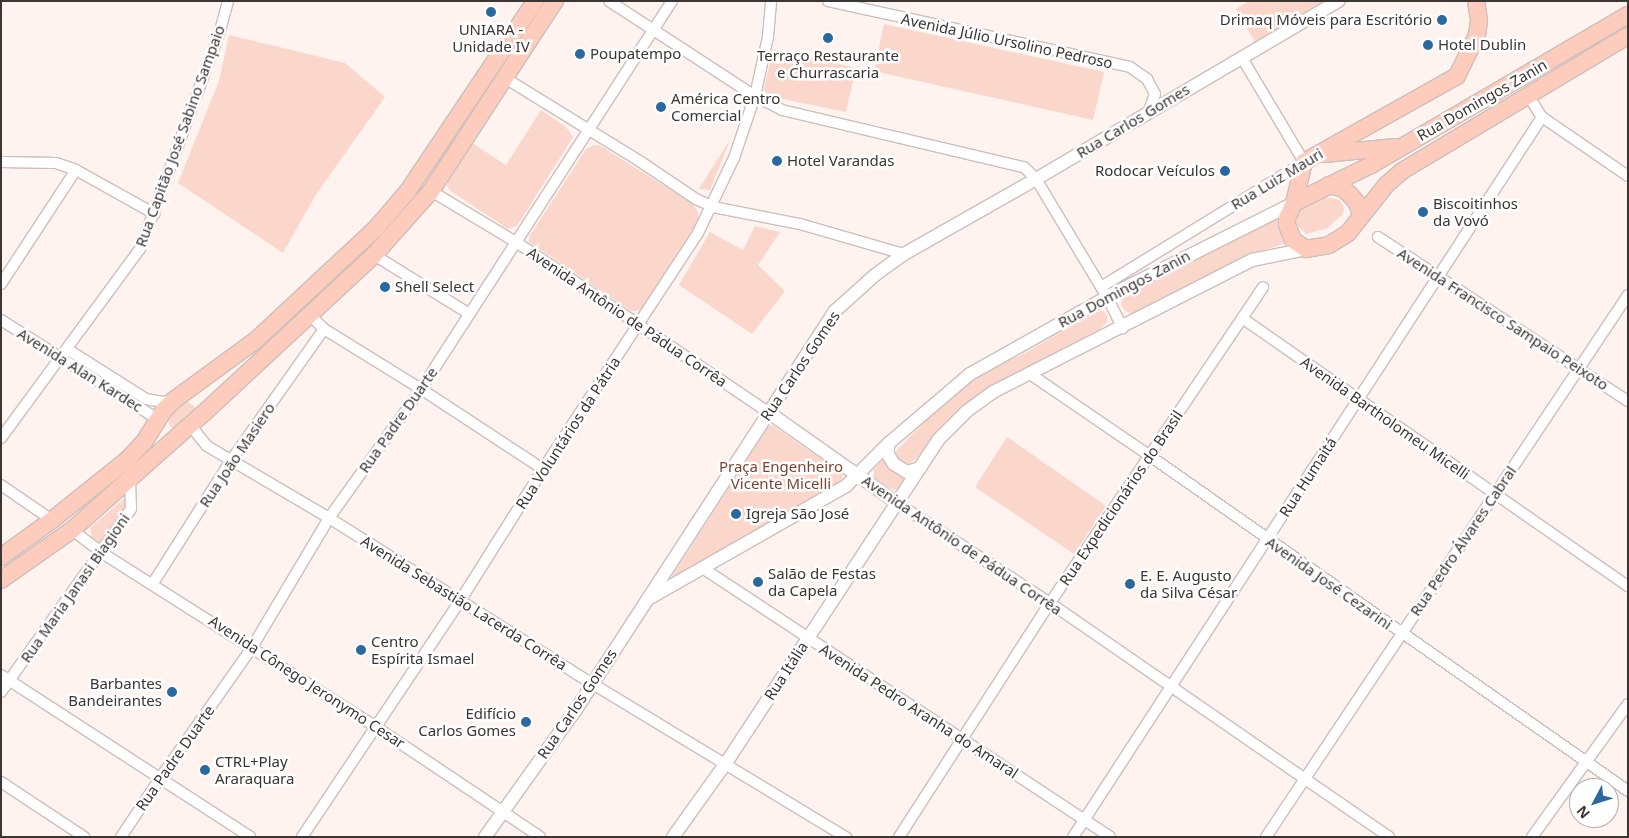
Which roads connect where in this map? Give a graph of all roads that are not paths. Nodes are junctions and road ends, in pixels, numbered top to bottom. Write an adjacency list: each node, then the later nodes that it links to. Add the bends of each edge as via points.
1 (228, 1): 30 (street, Rua Capitão José Sabino Sampaio)
2 (535, 1): 53 (main road, via 408,191 377,226 256,340)
3 (555, 1): 14 (main road)
4 (609, 1): 11 (street)
5 (672, 1): 11 (street, Rua Padre Duarte)
6 (771, 1): 16 (street, Rua Voluntários da Pátria, via 768,37)
7 (828, 1): 17 (street, Avenida Júlio Ursolino Pedroso, via 1130,67 1147,79 1155,94)
8 (1338, 1): 13 (street, Rua Carlos Gomes)
9 (1476, 1): 21 (main road, Rua Luiz Mauri, via 1479,21 1476,35 1457,76)
10 (1628, 15): 20 (main road, Rua Domingos Zanin)
11 (654, 30): 16 (street); 19 (street, Rua Padre Duarte)
12 (1628, 36): 15 (main road, Rua Domingos Zanin)
13 (1242, 58): 17 (street, Rua Carlos Gomes); 21 (street)
14 (506, 78): 19 (street); 27 (main road)
15 (1528, 95): 18 (street); 31 (main road, Rua Domingos Zanin, via 1402,171)
16 (755, 96): 25 (street, via 782,110 1024,167); 29 (street, Rua Voluntários da Pátria, via 734,158)
17 (1148, 113): 25 (street, Rua Carlos Gomes)
18 (1542, 116): 24 (street); 37 (street, Rua Humaitá)
19 (589, 130): 29 (street); 33 (street, Rua Padre Duarte)
20 (1401, 146): 21 (main road); 26 (main road, Rua Domingos Zanin)
21 (1310, 159): 28 (main road); 40 (street, Rua Luiz Mauri, via 1137,263)
22 (1, 162): 23 (street, via 56,162)
23 (76, 170): 30 (street); 38 (street)
24 (1628, 176)
25 (1036, 179): 35 (street, Rua Carlos Gomes); 40 (street)
26 (1329, 185): 28 (main road, Rua Domingos Zanin); 31 (main road, via 1344,189 1357,203)
27 (431, 191): 33 (street, Avenida Antônio de Pádua Corrêa); 36 (main road)
28 (1294, 203): 34 (main road, via 1287,225 1294,240); 40 (street, Rua Domingos Zanin)
29 (712, 206): 35 (street, via 800,224); 46 (street, Rua Voluntários da Pátria)
30 (155, 214): 49 (street, Rua Capitão José Sabino Sampaio, via 140,249)
31 (1361, 215): 34 (main road, Rua Domingos Zanin, via 1348,233 1328,244)
32 (1378, 237): 37 (street, Avenida Francisco Sampaio Peixoto)
33 (516, 242): 42 (street, Rua Padre Duarte); 46 (street, Avenida Antônio de Pádua Corrêa)
34 (1306, 249): 47 (street, Rua Domingos Zanin, via 1252,260)
35 (904, 254): 56 (street, Rua Carlos Gomes, via 874,274 835,311)
36 (374, 255): 42 (street); 43 (main road)
37 (1439, 275): 50 (street, Avenida Francisco Sampaio Peixoto); 54 (street, Rua Humaitá)
38 (1, 284)
39 (1262, 287): 44 (street, Rua Expedicionários do Brasil)
40 (1104, 292): 47 (street); 61 (street, Rua Domingos Zanin, via 970,374)
41 (1628, 295): 50 (street, Rua Pedro Álvares Cabral)
42 (468, 313): 52 (street, Rua Padre Duarte)
43 (309, 314): 48 (street); 57 (main road)
44 (1242, 318): 54 (street, Avenida Bartholomeu Micelli); 62 (street, Rua Expedicionários do Brasil)
45 (1, 320): 49 (street, Avenida Alan Kardec)
46 (638, 325): 56 (street, Avenida Antônio de Pádua Corrêa); 65 (street, Rua Voluntários da Pátria)
47 (1123, 328): 51 (street, Rua Domingos Zanin)
48 (324, 329): 52 (street); 63 (street, Rua João Masiero)
49 (64, 353): 53 (street, Avenida Alan Kardec, via 146,399 163,402); 58 (street, Avenida Alan Kardec); 60 (street, Rua Capitão José Sabino Sampaio)
50 (1578, 368): 55 (street, Avenida Francisco Sampaio Peixoto); 69 (street, Rua Pedro Álvares Cabral)
51 (1030, 374): 62 (street, Avenida José Cezarini); 64 (street, Rua Domingos Zanin, via 993,392 967,410 938,440)
52 (421, 389): 65 (street); 71 (street, Rua Padre Duarte)
53 (180, 396): 57 (main road, via 199,398); 58 (main road)
54 (1358, 399): 69 (street, Avenida Bartholomeu Micelli); 74 (street, Rua Humaitá)
55 (1628, 401)
56 (768, 412): 66 (street, Avenida Antônio de Pádua Corrêa); 81 (street, Rua Carlos Gomes)
57 (204, 413): 59 (main road)
58 (159, 420): 59 (main road, via 164,427); 72 (main road, via 126,460)
59 (185, 430): 63 (street, Avenida Sebastião Lacerda Corrêa); 67 (main road)
60 (1, 438)
61 (889, 443): 64 (street, via 887,453 894,464 907,472); 66 (street, Rua Domingos Zanin)
62 (1150, 456): 74 (street, Avenida José Cezarini); 83 (street, Rua Expedicionários do Brasil)
63 (232, 459): 71 (street, Avenida Sebastião Lacerda Corrêa); 79 (street, Rua João Masiero)
64 (920, 468): 70 (street, Rua Domingos Zanin)
65 (543, 469): 82 (street, Rua Voluntários da Pátria)
66 (856, 475): 70 (street, Avenida Antônio de Pádua Corrêa); 77 (street, Rua Domingos Zanin, via 846,486)
67 (130, 478): 73 (main road); 75 (street, Rua Maria Janasi Biagioni, via 131,509)
68 (1, 485): 72 (street)
69 (1494, 494): 80 (street, Avenida Bartholomeu Micelli); 84 (street, Rua Pedro Álvares Cabral)
70 (897, 503): 83 (street, Avenida Antônio de Pádua Corrêa); 85 (street, Rua Itália)
71 (329, 518): 82 (street, Avenida Sebastião Lacerda Corrêa); 86 (street, Rua Padre Duarte)
72 (52, 520): 76 (main road)
73 (72, 530): 75 (street, Avenida Cônego Jeronymo Cesar); 78 (main road)
74 (1267, 539): 84 (street, Avenida José Cezarini); 89 (street, Rua Humaitá)
75 (102, 553): 79 (street, Avenida Cônego Jeronymo Cesar); 87 (street, Rua Maria Janasi Biagioni)
76 (1, 557)
77 (704, 569): 81 (street, Rua Domingos Zanin); 85 (street, Avenida Pedro Aranha do Amaral)
78 (1, 580)
79 (153, 583): 86 (street, Avenida Cônego Jeronymo Cesar)
80 (1628, 586)
81 (645, 600): 88 (street, Rua Carlos Gomes)
82 (460, 601): 88 (street, Avenida Sebastião Lacerda Corrêa); 92 (street, Rua Voluntários da Pátria)
83 (1050, 603): 89 (street, Avenida Antônio de Pádua Corrêa); 93 (street, Rua Expedicionários do Brasil)
84 (1401, 633): 94 (street, Avenida José Cezarini); 97 (street, Rua Pedro Álvares Cabral)
85 (808, 638): 93 (street, Avenida Pedro Aranha do Amaral); 95 (street, Rua Itália)
86 (251, 649): 92 (street, Avenida Cônego Jeronymo Cesar); 96 (street, Rua Padre Duarte)
87 (5, 677): 90 (street, Rua Maria Janasi Biagioni); 96 (street)
88 (593, 684): 95 (street, Avenida Sebastião Lacerda Corrêa); 100 (street, Rua Carlos Gomes)
89 (1170, 687): 97 (street, Avenida Antônio de Pádua Corrêa); 101 (street, Rua Humaitá)
90 (1, 692)
91 (1628, 704): 94 (street)
92 (377, 727): 100 (street, Avenida Cônego Jeronymo Cesar); 105 (street, Rua Voluntários da Pátria)
93 (962, 740): 101 (street, Avenida Pedro Aranha do Amaral); 110 (street, Rua Expedicionários do Brasil)
94 (1585, 761): 99 (street, Avenida José Cezarini); 115 (street)
95 (726, 763): 108 (street, Rua Itália); 109 (street, Avenida Sebastião Lacerda Corrêa)
96 (161, 777): 103 (street, Rua Padre Duarte); 104 (street)
97 (1305, 779): 113 (street, Rua Pedro Álvares Cabral); 114 (street, Avenida Antônio de Pádua Corrêa)
98 (1, 782): 102 (street)
99 (1628, 790)
100 (502, 810): 106 (street, Rua Carlos Gomes); 107 (street, Avenida Cônego Jeronymo Cesar)
101 (1085, 820): 111 (street, Rua Humaitá); 112 (street, Avenida Pedro Aranha do Amaral)
102 (84, 837)
103 (122, 837)
104 (250, 837)
105 (302, 837)
106 (485, 837)
107 (540, 837)
108 (673, 837)
109 (846, 837)
110 (899, 837)
111 (1073, 837)
112 (1110, 837)
113 (1266, 837)
114 (1389, 837)
115 (1532, 837)

